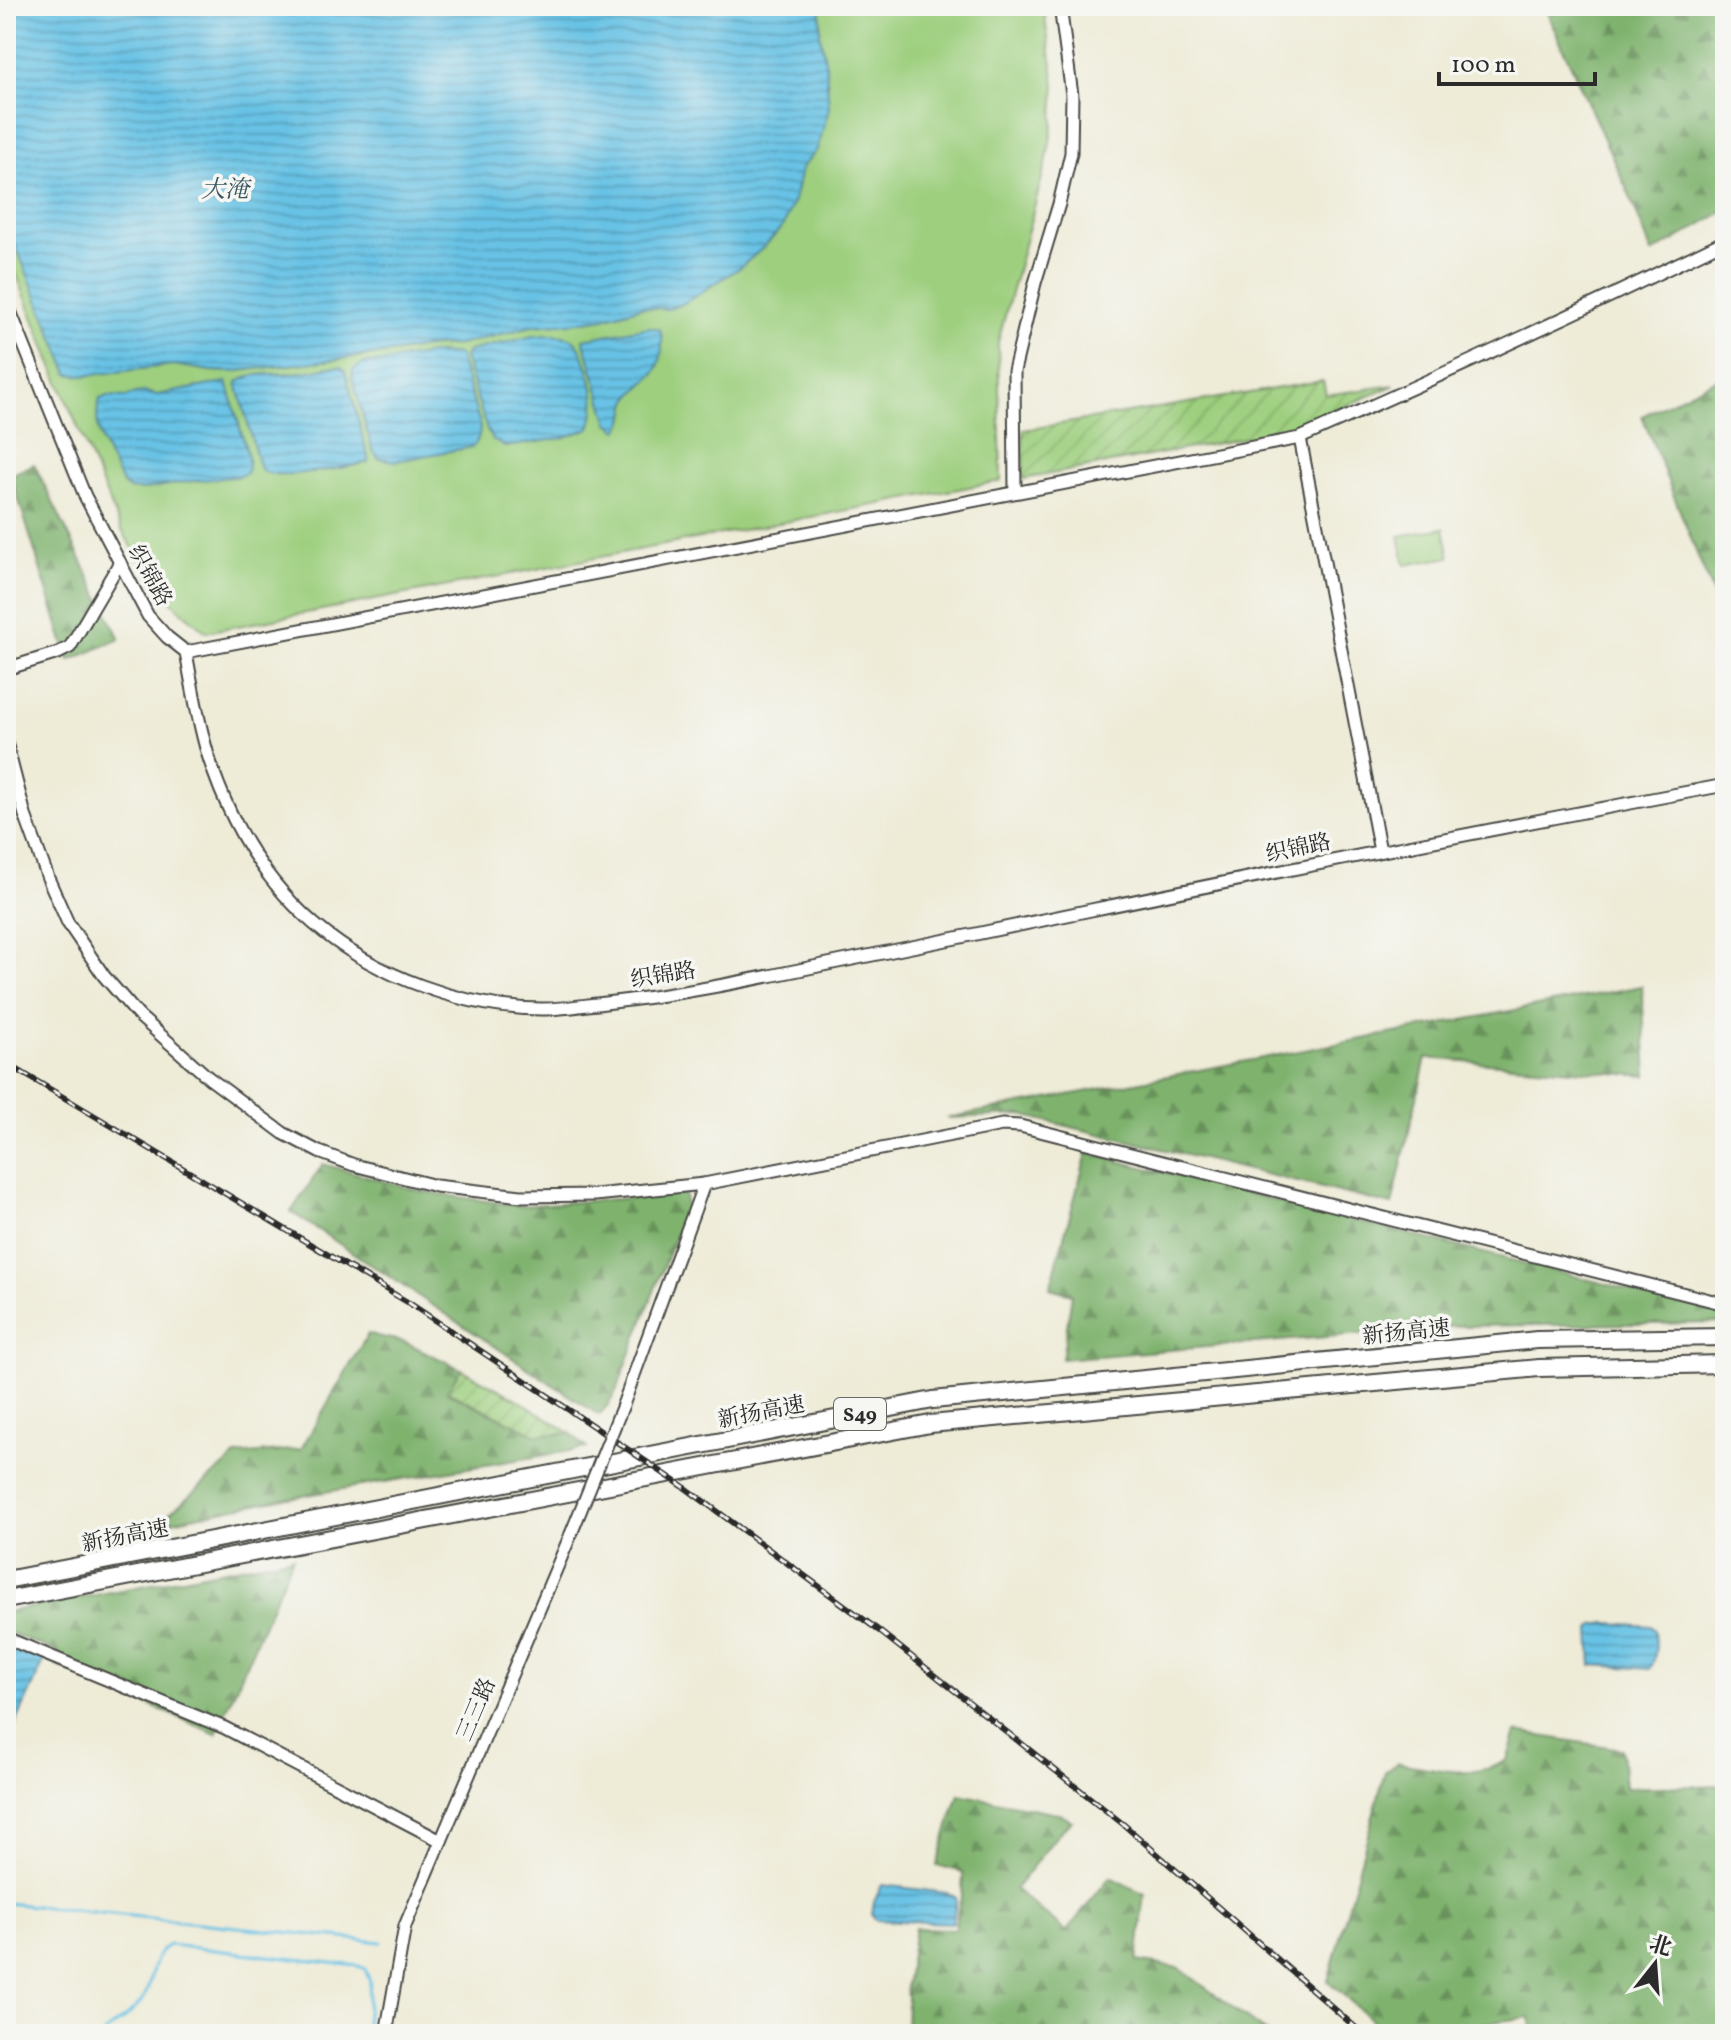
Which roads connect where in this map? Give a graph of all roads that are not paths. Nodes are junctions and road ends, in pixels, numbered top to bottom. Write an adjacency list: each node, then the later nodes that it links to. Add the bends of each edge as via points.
1 (1060, 6): 5 (street, via 1072,95 1071,153 1014,371)
2 (1725, 241): 4 (street)
3 (6, 301): 6 (street, 织锦路, via 85,496)
4 (1300, 438): 5 (street); 11 (street)
5 (1015, 492): 7 (street)
6 (120, 562): 7 (street, 织锦路, via 148,616); 8 (street, via 70,647)
7 (186, 652): 11 (street, 织锦路, via 208,755 224,798 250,851 277,889 317,928 362,958 420,985 476,1002 546,1009 654,997)
8 (6, 669)
9 (6, 742): 12 (street, via 48,878 68,923 104,976 138,1015 209,1078 283,1133 354,1165 436,1186 521,1196)
10 (1725, 785): 11 (street, 织锦路)
11 (1380, 851)
12 (704, 1184): 13 (street, via 1002,1125 1020,1126); 19 (street, 三三路, bridge, via 623,1405)
13 (1725, 1304)
14 (1725, 1337): 16 (highway, 新扬高速 / S49, via 1537,1340 933,1400)
15 (1725, 1364): 17 (highway, 新扬高速 / S49, via 1539,1368 930,1424)
16 (6, 1580)
17 (6, 1600)
18 (6, 1638): 19 (street, via 225,1728)
19 (441, 1841): 20 (street, 三三路, via 405,1926)
20 (386, 2034)

